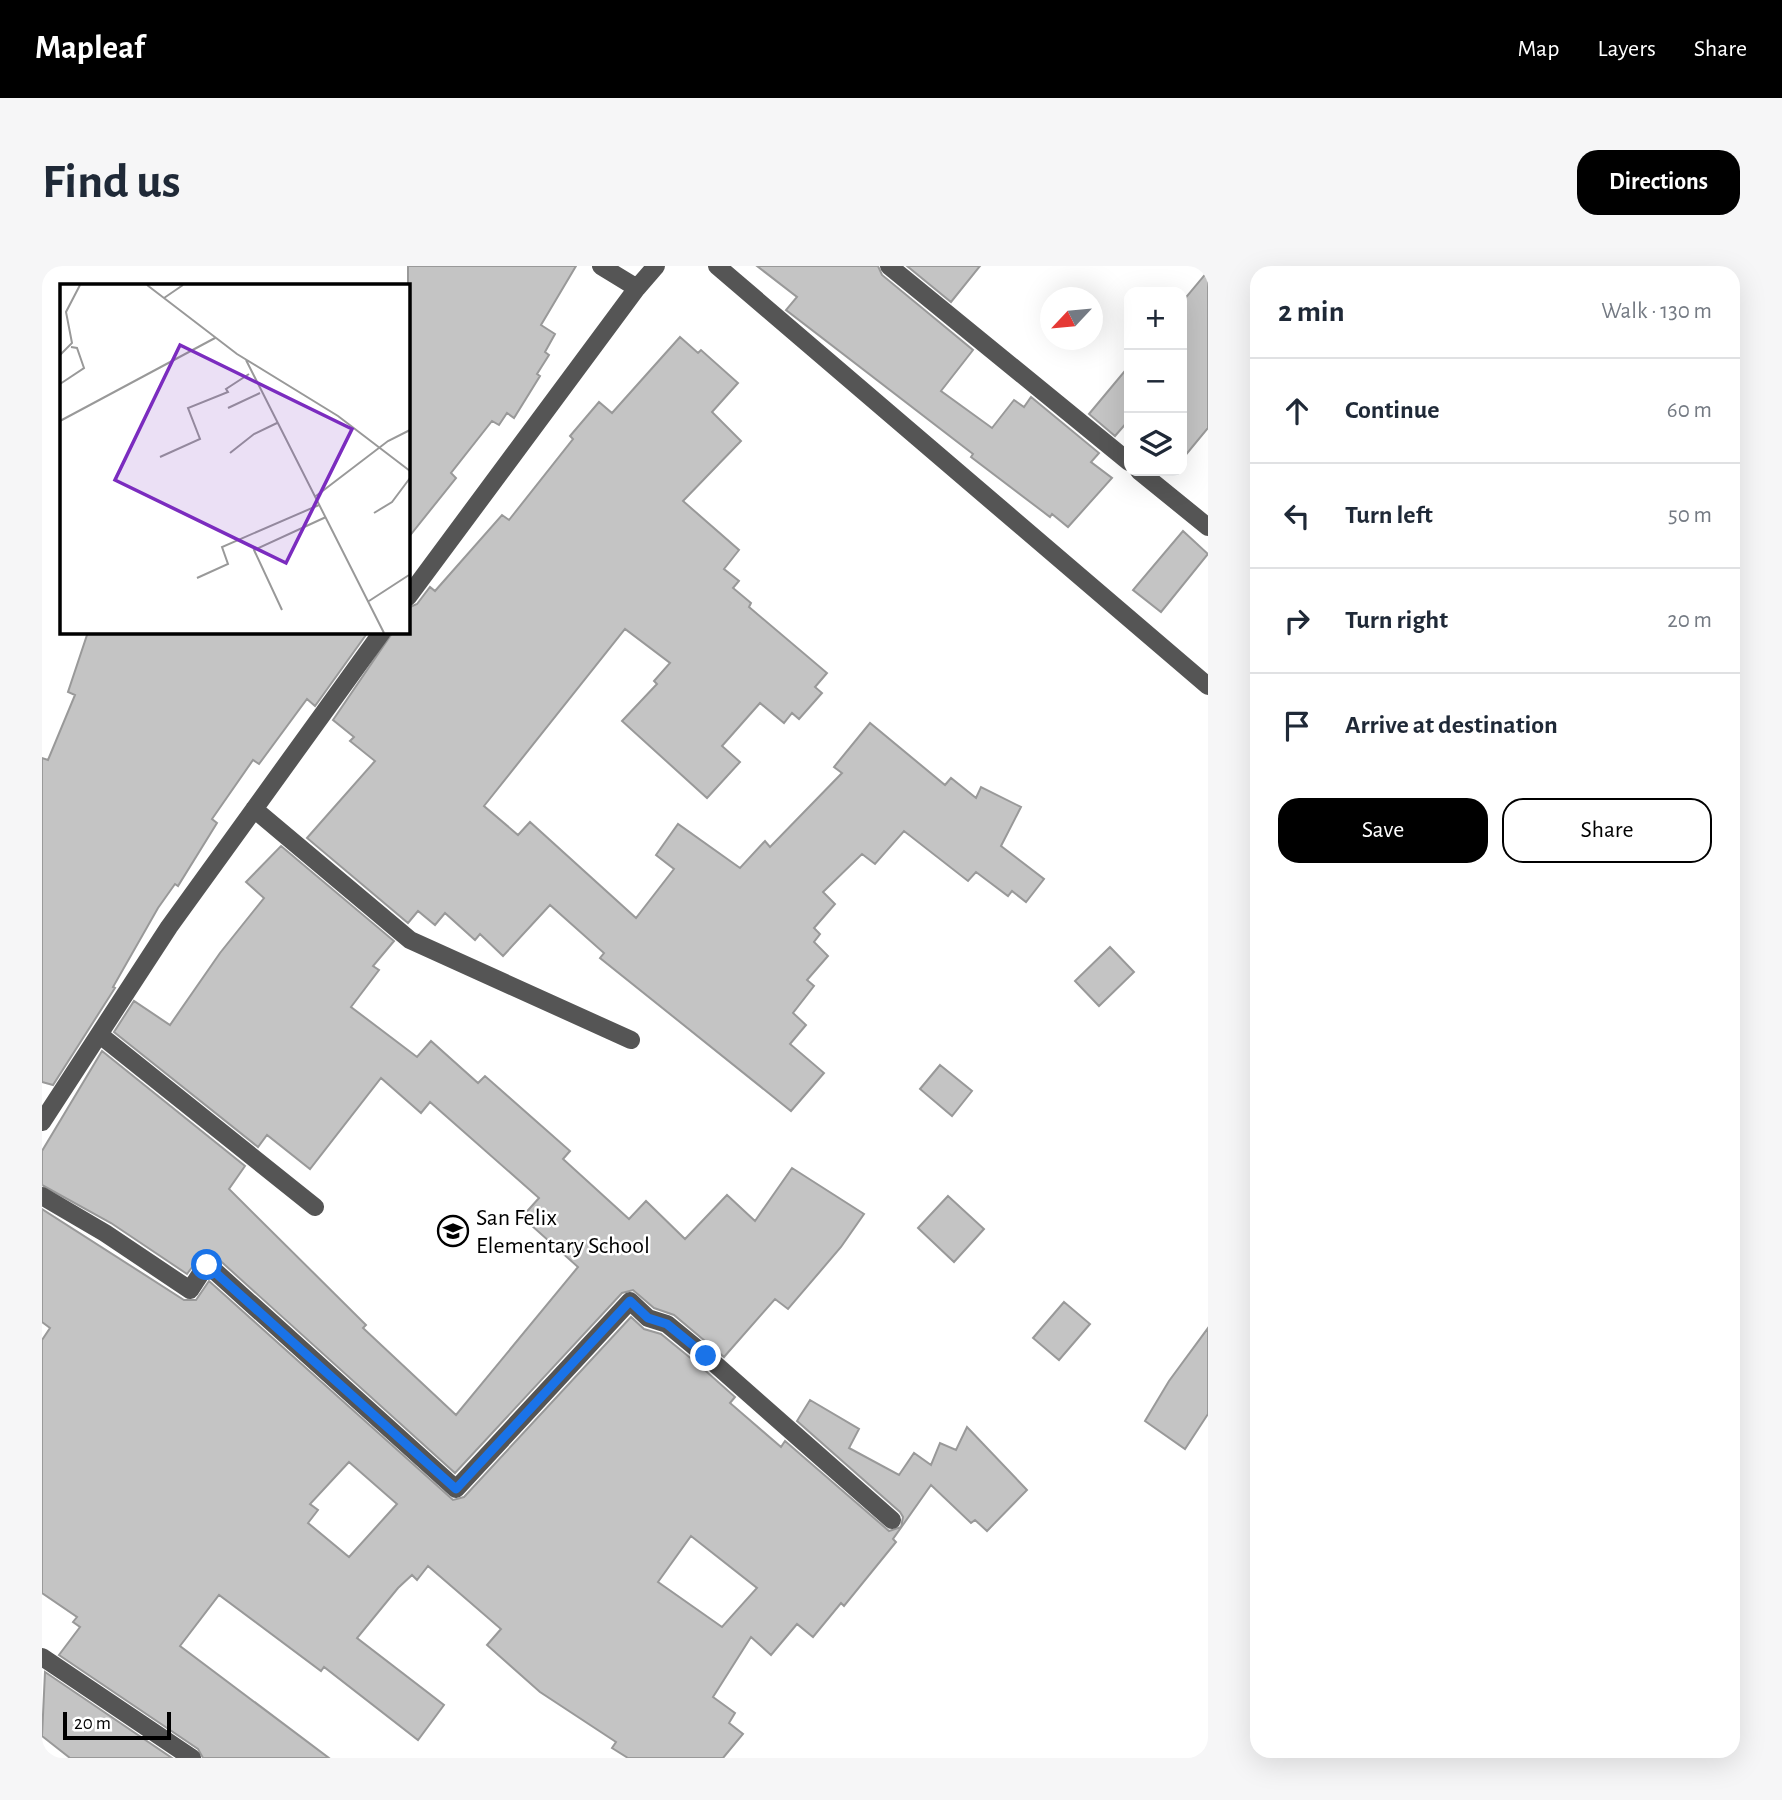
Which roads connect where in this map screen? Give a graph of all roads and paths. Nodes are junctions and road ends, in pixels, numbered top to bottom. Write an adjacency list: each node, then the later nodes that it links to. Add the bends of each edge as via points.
1 (601, 266): 5 (street)
2 (656, 266): 5 (street)
3 (717, 266): 11 (street)
4 (889, 266): 6 (street)
5 (636, 288): 9 (street)
6 (1124, 459)
7 (1145, 476): 8 (street)
8 (1208, 527)
9 (410, 594)
10 (381, 634): 12 (street)
11 (1208, 686)
12 (254, 809): 13 (street, via 169,927); 14 (street, via 410,940)
13 (100, 1035): 15 (street); 17 (street)
14 (631, 1040)
15 (42, 1122)
16 (42, 1196): 18 (street, via 190,1290 207,1265 456,1489 630,1301 706,1356)
17 (315, 1207)
18 (892, 1520)
19 (42, 1657): 20 (street)
20 (192, 1758)

